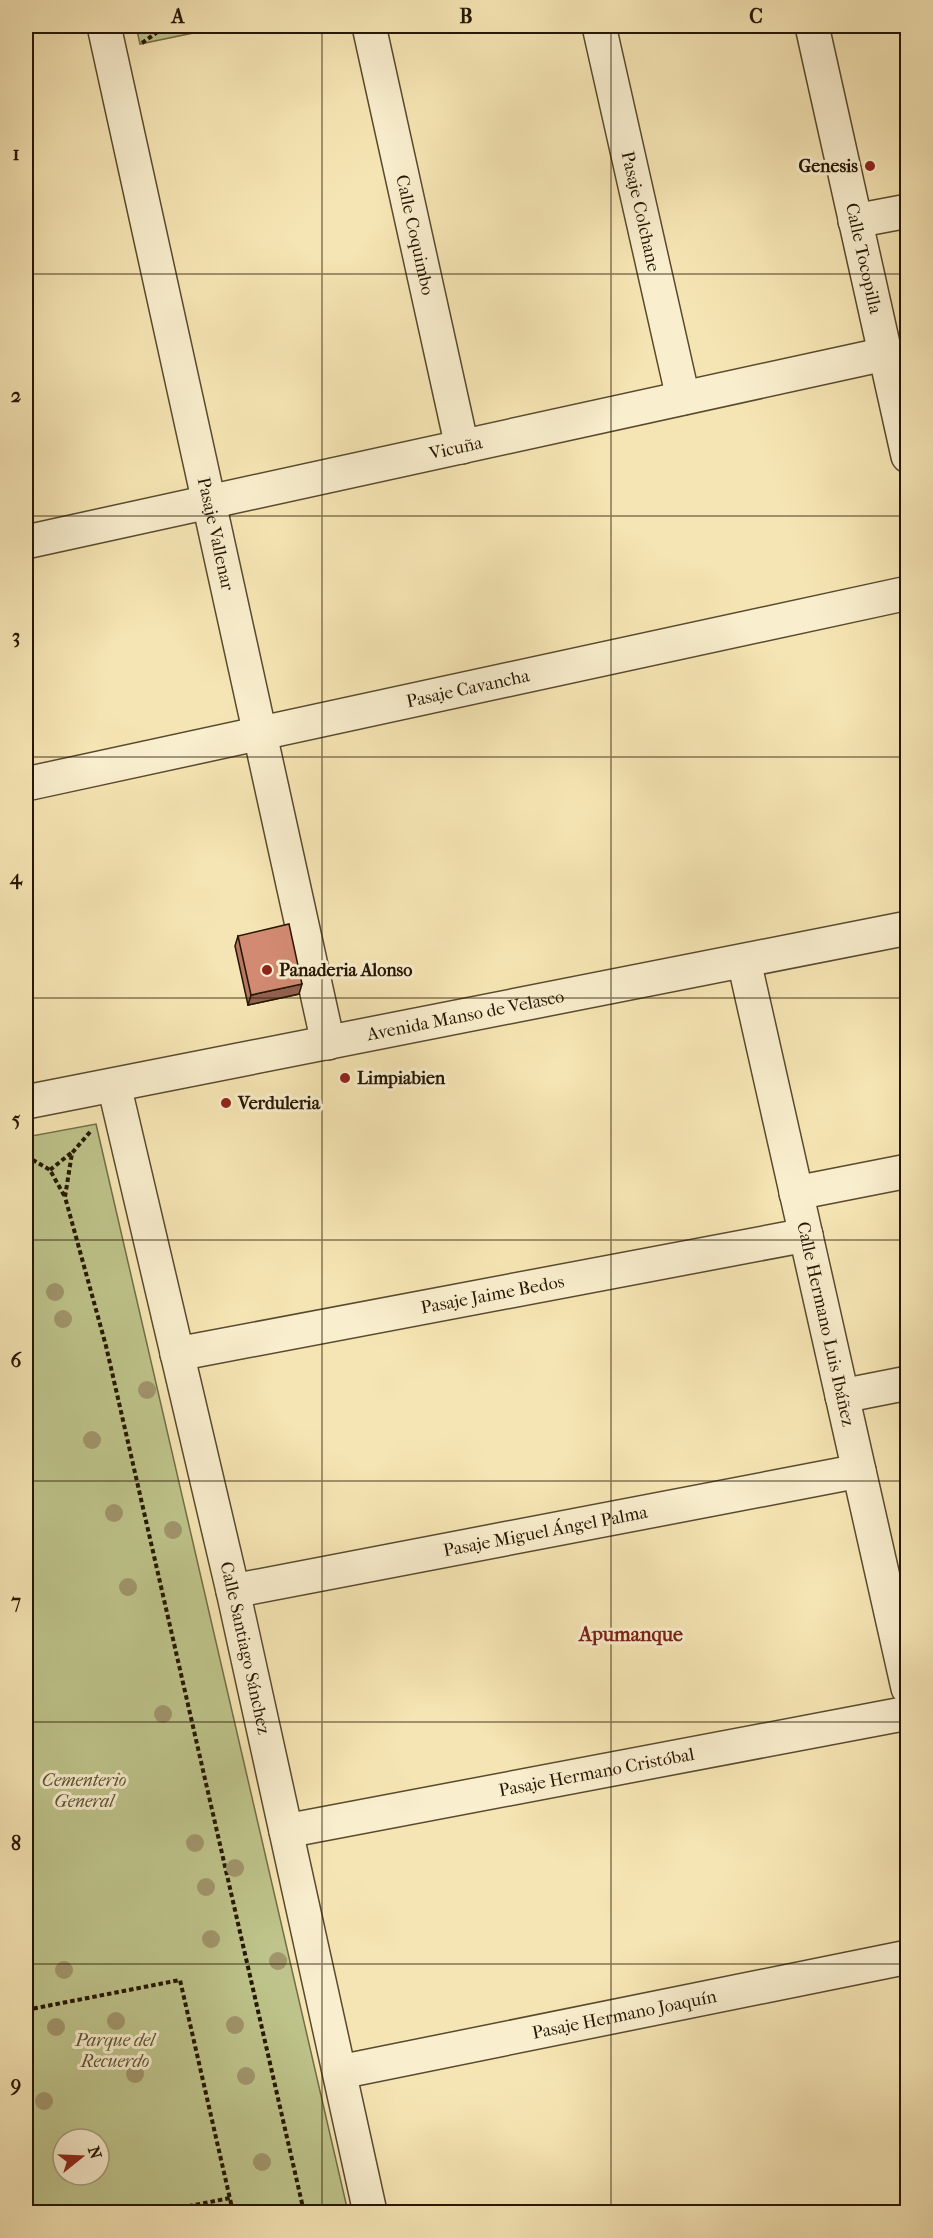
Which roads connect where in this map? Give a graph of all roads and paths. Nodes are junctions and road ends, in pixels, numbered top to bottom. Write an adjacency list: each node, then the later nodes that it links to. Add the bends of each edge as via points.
1 (104, 26): 12 (street, Pasaje Vallenar)
2 (369, 26): 10 (street, Calle Coquimbo)
3 (599, 26): 8 (street, Pasaje Colchane)
4 (812, 26): 6 (street, Calle Tocopilla)
5 (908, 211): 6 (street)
6 (855, 221): 7 (street, Calle Tocopilla)
7 (885, 354): 8 (street, Vicuña); 9 (street, Calle Tocopilla)
8 (683, 398): 10 (street, Vicuña)
9 (904, 420): 11 (street, Calle Tocopilla)
10 (462, 447): 12 (street, Vicuña)
11 (908, 456)
12 (209, 502): 13 (street, Vicuña); 15 (street, Pasaje Vallenar)
13 (26, 542)
14 (908, 593): 15 (street, Pasaje Cavancha)
15 (260, 733): 16 (street, Pasaje Cavancha); 19 (street, Pasaje Vallenar)
16 (26, 784)
17 (908, 928): 18 (street, Avenida Manso de Velasco)
18 (744, 961): 19 (street, Avenida Manso de Velasco); 27 (street, Calle Hermano Luis Ibáñez)
19 (328, 1043): 20 (street, Avenida Manso de Velasco)
20 (114, 1085): 21 (street, Avenida Manso de Velasco); 22 (street, Calle Santiago Sánchez)
21 (26, 1102)
22 (123, 1120): 23 (path, via 96,1124); 30 (street, Calle Santiago Sánchez)
23 (72, 1153): 25 (path); 28 (path)
24 (26, 1156): 25 (path)
25 (50, 1170): 28 (path)
26 (908, 1171): 27 (street)
27 (796, 1193): 29 (street, Calle Hermano Luis Ibáñez)
28 (65, 1197): 45 (path, via 106,1346)
29 (806, 1235): 30 (street, Pasaje Jaime Bedos); 32 (street, Calle Hermano Luis Ibáñez)
30 (177, 1354): 34 (street, Calle Santiago Sánchez)
31 (908, 1383): 32 (street)
32 (842, 1396): 33 (street, Calle Hermano Luis Ibáñez)
33 (859, 1471): 34 (street, Pasaje Miguel Ángel Palma); 35 (street, Calle Hermano Luis Ibáñez)
34 (232, 1591): 38 (street, Calle Santiago Sánchez)
35 (897, 1597): 36 (street, Calle Hermano Luis Ibáñez)
36 (908, 1688)
37 (908, 1713): 38 (street, Pasaje Hermano Cristóbal)
38 (286, 1832): 41 (street, Calle Santiago Sánchez)
39 (908, 1957): 41 (street, Pasaje Hermano Joaquín)
40 (26, 2010): 42 (path, via 180,1980)
41 (340, 2072): 46 (street, Calle Santiago Sánchez)
42 (230, 2198): 43 (path); 44 (path)
43 (159, 2212)
44 (233, 2212)
45 (304, 2212)
46 (370, 2212)

